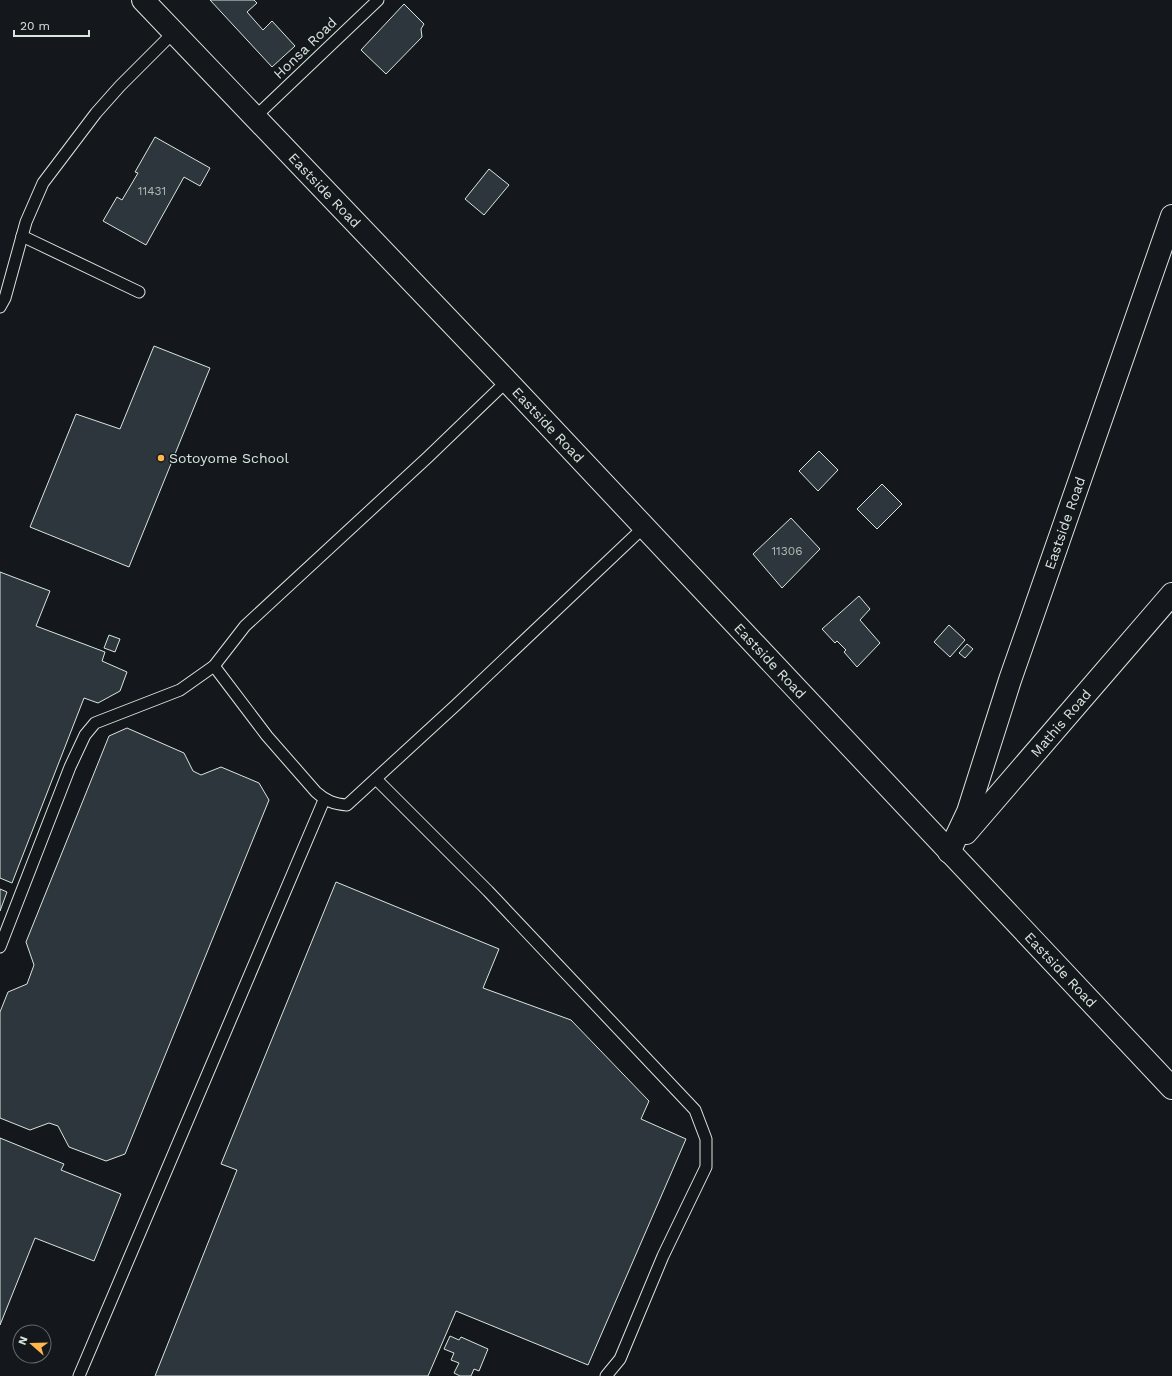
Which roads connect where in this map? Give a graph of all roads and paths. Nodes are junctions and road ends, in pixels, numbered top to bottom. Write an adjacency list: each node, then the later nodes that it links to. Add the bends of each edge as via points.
1 (143, 0): 3 (main road, Eastside Road)
2 (378, 0): 4 (lane, Honsa Road)
3 (174, 32): 4 (main road, Eastside Road); 6 (lane, via 96,113 43,183)
4 (254, 118): 9 (main road, Eastside Road)
5 (1172, 216): 15 (main road, Eastside Road, via 1010,680 968,812)
6 (22, 236): 7 (lane); 8 (lane, via 5,298)
7 (139, 292)
8 (0, 307)
9 (506, 381): 10 (main road, Eastside Road); 12 (lane, via 428,457 245,626)
10 (644, 527): 13 (lane); 15 (main road, Eastside Road)
11 (1172, 594): 15 (main road, Mathis Road)
12 (214, 666): 14 (lane, via 267,736); 16 (lane, via 180,690 95,723 85,735 70,767)
13 (376, 779): 14 (lane, via 347,804 334,804); 19 (lane, via 483,886 695,1110 706,1139 706,1167 663,1256 620,1359)
14 (324, 800): 18 (lane)
15 (949, 852): 17 (main road, Eastside Road)
16 (0, 947)
17 (1171, 1085)
18 (79, 1376)
19 (606, 1376)

